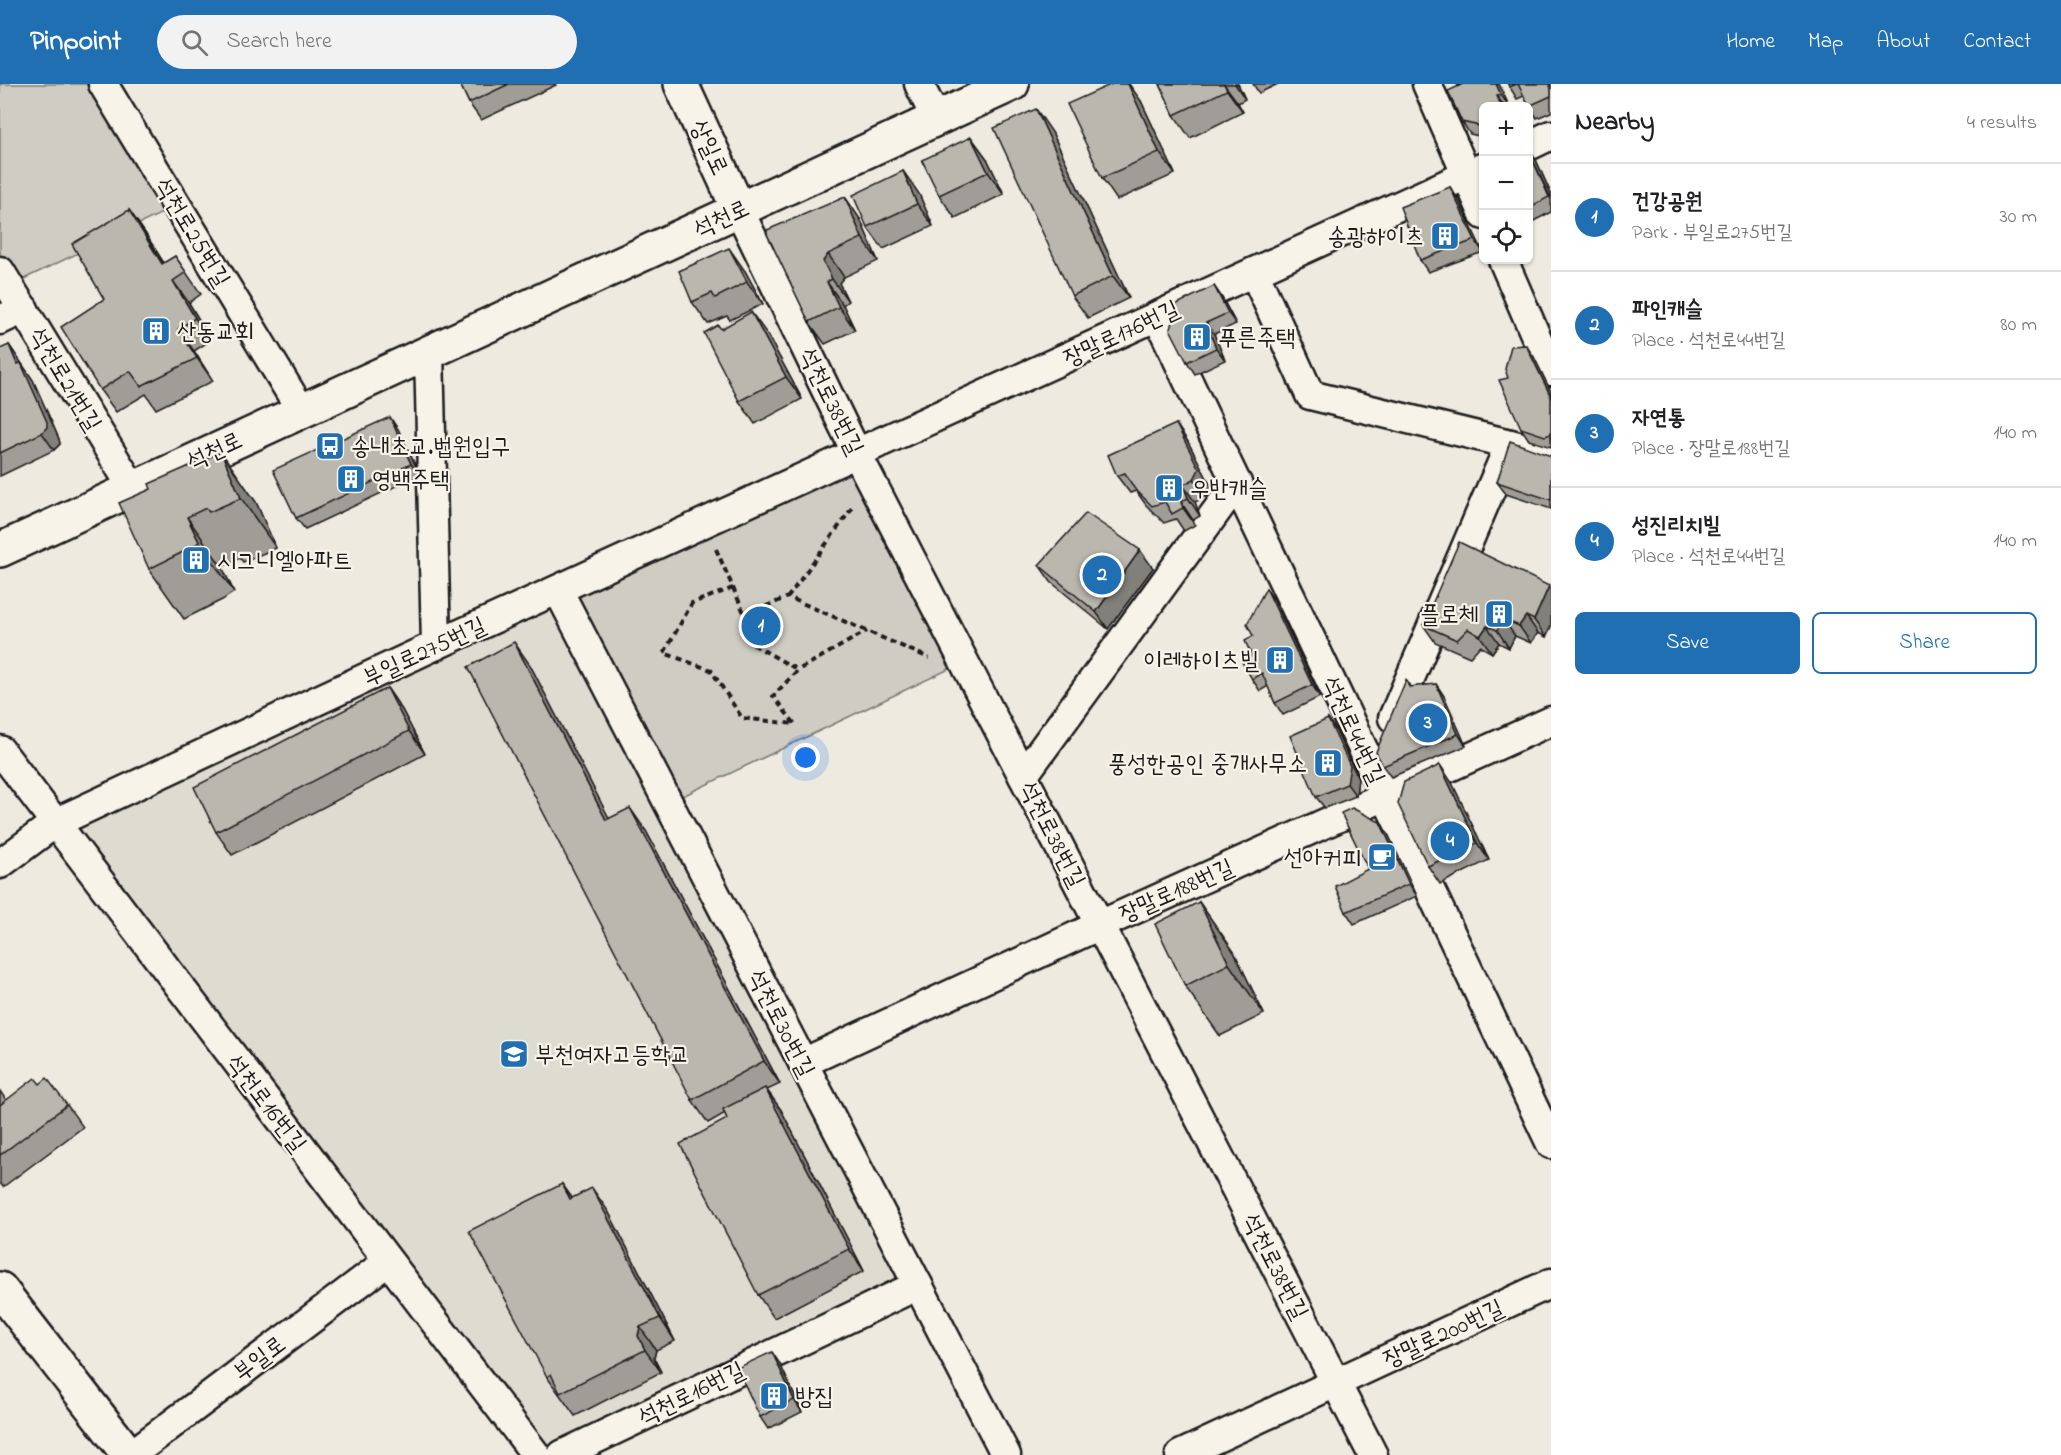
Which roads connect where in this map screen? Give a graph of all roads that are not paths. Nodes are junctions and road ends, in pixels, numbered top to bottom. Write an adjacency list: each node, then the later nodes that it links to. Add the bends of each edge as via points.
1 (103, 84): 19 (street, 석천로25번길)
2 (681, 84): 10 (street, 상일로)
3 (920, 84): 6 (street)
4 (1012, 84): 6 (street, 석천로)
5 (1427, 84): 9 (street)
6 (936, 119): 10 (street, 석천로)
7 (1551, 135): 8 (street)
8 (1533, 144)
9 (1475, 171): 11 (street); 14 (street, 장말로176번길)
10 (739, 210): 17 (street, 석천로); 21 (street, 석천로38번길)
11 (1483, 210)
12 (1505, 264): 18 (street)
13 (0, 271): 15 (street, 석천로21번길)
14 (1254, 272): 16 (street, 장말로176번길); 20 (street, via 1310,395)
15 (12, 315): 24 (street, 석천로21번길)
16 (1157, 316): 21 (street, 장말로176번길); 23 (street, 석천로44번길)
17 (429, 351): 19 (street, 석천로); 27 (street)
18 (1551, 371)
19 (301, 410): 24 (street, 석천로)
20 (1510, 444): 22 (street); 30 (street)
21 (857, 454): 26 (street, 부일로275번길); 31 (street, 석천로38번길)
22 (1551, 454)
23 (1237, 483): 30 (street, 석천로44번길); 31 (street)
24 (132, 487): 25 (street, 석천로)
25 (0, 550)
26 (558, 590): 27 (street, 부일로275번길); 36 (street, 석천로30번길)
27 (436, 645): 33 (street, 부일로275번길)
28 (1551, 721): 32 (street, 장말로188번길)
29 (0, 750): 33 (street, 석천로16번길)
30 (1372, 767): 32 (street, 석천로44번길)
31 (1023, 776): 35 (street, 석천로38번길)
32 (1385, 795): 35 (street, 장말로188번길); 37 (street, 석천로44번길)
33 (54, 823): 34 (street, 부일로275번길); 38 (street, 석천로16번길)
34 (0, 864)
35 (1100, 925): 36 (street, 장말로188번길); 42 (street, 석천로38번길)
36 (803, 1063): 40 (street, 석천로30번길)
37 (1551, 1144)
38 (387, 1262): 43 (street, 부일로); 44 (street, 석천로16번길)
39 (1551, 1283): 42 (street, 장말로200번길)
40 (918, 1285): 45 (street, 석천로16번길); 46 (street, 석천로30번길)
41 (0, 1290): 43 (street, 부일로)
42 (1336, 1383): 47 (street, 장말로200번길); 48 (street, 석천로38번길)
43 (130, 1455)
44 (536, 1455)
45 (562, 1455)
46 (1006, 1455)
47 (1180, 1455)
48 (1373, 1455)

